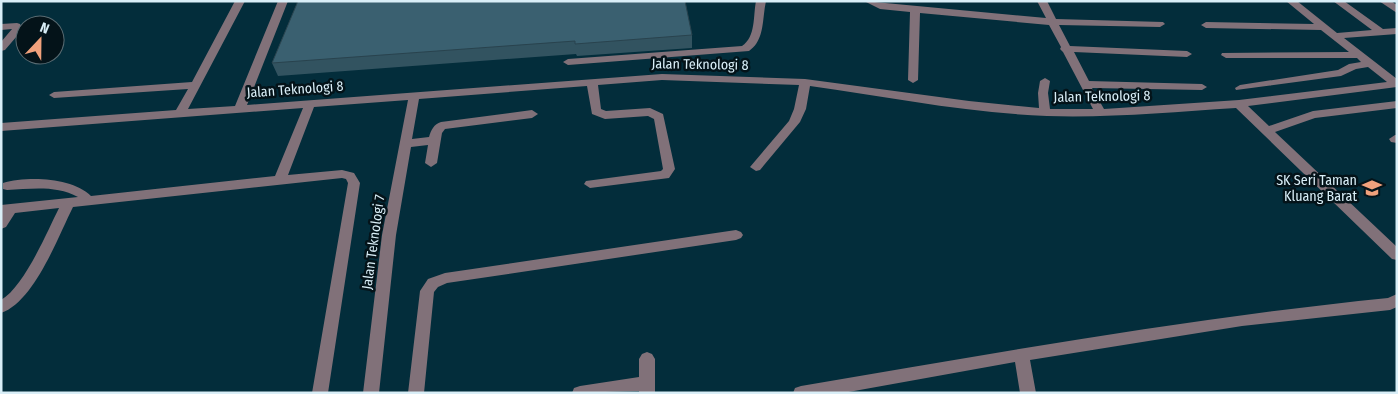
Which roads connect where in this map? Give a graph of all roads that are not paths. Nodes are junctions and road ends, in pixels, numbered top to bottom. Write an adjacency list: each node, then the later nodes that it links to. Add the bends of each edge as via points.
1 (240, 1): 34 (street)
2 (284, 1): 43 (street)
3 (761, 1): 25 (street, via 755,38 752,46 745,49)
4 (868, 1): 10 (street, via 880,6)
5 (1042, 1): 12 (street)
6 (1281, 1): 7 (street)
7 (1291, 1): 16 (street)
8 (1338, 1): 18 (street)
9 (1384, 1): 11 (street)
10 (915, 10): 12 (street); 27 (street)
11 (1397, 10)
12 (1053, 22): 13 (street); 21 (street)
13 (1160, 24)
14 (1206, 25): 16 (street)
15 (1, 27): 20 (street, via 17,26 18,29)
16 (1323, 27): 19 (street)
17 (1397, 31): 18 (street)
18 (1381, 32): 19 (street)
19 (1335, 36): 24 (street)
20 (1, 48)
21 (1066, 49): 22 (street); 32 (street)
22 (1187, 54)
23 (1226, 55): 24 (street)
24 (1357, 55): 26 (street)
25 (568, 62)
26 (1369, 64): 30 (street, via 1352,66 1341,73); 33 (street)
27 (913, 80)
28 (1044, 81): 45 (street)
29 (805, 82): 31 (street, Jalan Teknologi 8, via 684,76); 45 (street, Jalan Teknologi 8); 53 (street, via 794,122)
30 (1288, 82): 36 (street); 38 (street)
31 (592, 83): 39 (street, Jalan Teknologi 8); 55 (street, via 599,114 650,112 659,117 669,169 665,175)
32 (1084, 84): 35 (street); 46 (street)
33 (1396, 84): 38 (street, Jalan Teknologi 8)
34 (194, 86): 37 (street); 44 (street)
35 (1202, 87)
36 (1240, 88)
37 (54, 95)
38 (1303, 95): 41 (street, Jalan Teknologi 8)
39 (414, 96): 40 (street, Jalan Teknologi 8); 51 (street, Jalan Teknologi 7)
40 (310, 104): 43 (street, Jalan Teknologi 8); 54 (street)
41 (1239, 104): 46 (street, Jalan Teknologi 8); 49 (street)
42 (1397, 104): 49 (street, via 1312,115)
43 (240, 108): 44 (street, Jalan Teknologi 8)
44 (181, 112): 48 (street, Jalan Teknologi 8)
45 (1045, 112): 46 (street, Jalan Teknologi 8)
46 (1100, 113)
47 (532, 114): 50 (street, via 447,124 436,132)
48 (1, 127)
49 (1267, 131): 62 (street)
50 (434, 141): 51 (street); 52 (street)
51 (405, 143): 69 (street, Jalan Teknologi 7, via 389,235)
52 (432, 164)
53 (756, 166)
54 (280, 180): 57 (street); 68 (street, via 342,174 350,176 354,183)
55 (590, 184)
56 (7, 186): 57 (street, via 54,184 83,193)
57 (90, 202): 58 (street)
58 (68, 204): 59 (street); 64 (street, via 22,291 16,299)
59 (6, 210): 60 (street)
60 (1, 224)
61 (736, 235): 70 (street, via 445,278 433,283 428,290)
62 (1397, 255)
63 (1397, 300): 65 (street, via 1390,304 1318,310)
64 (1, 307)
65 (1022, 356): 72 (street); 73 (street)
66 (646, 358): 67 (street)
67 (646, 388): 71 (street)
68 (320, 393)
69 (371, 393)
70 (416, 393)
71 (580, 393)
72 (801, 393)
73 (1028, 393)

